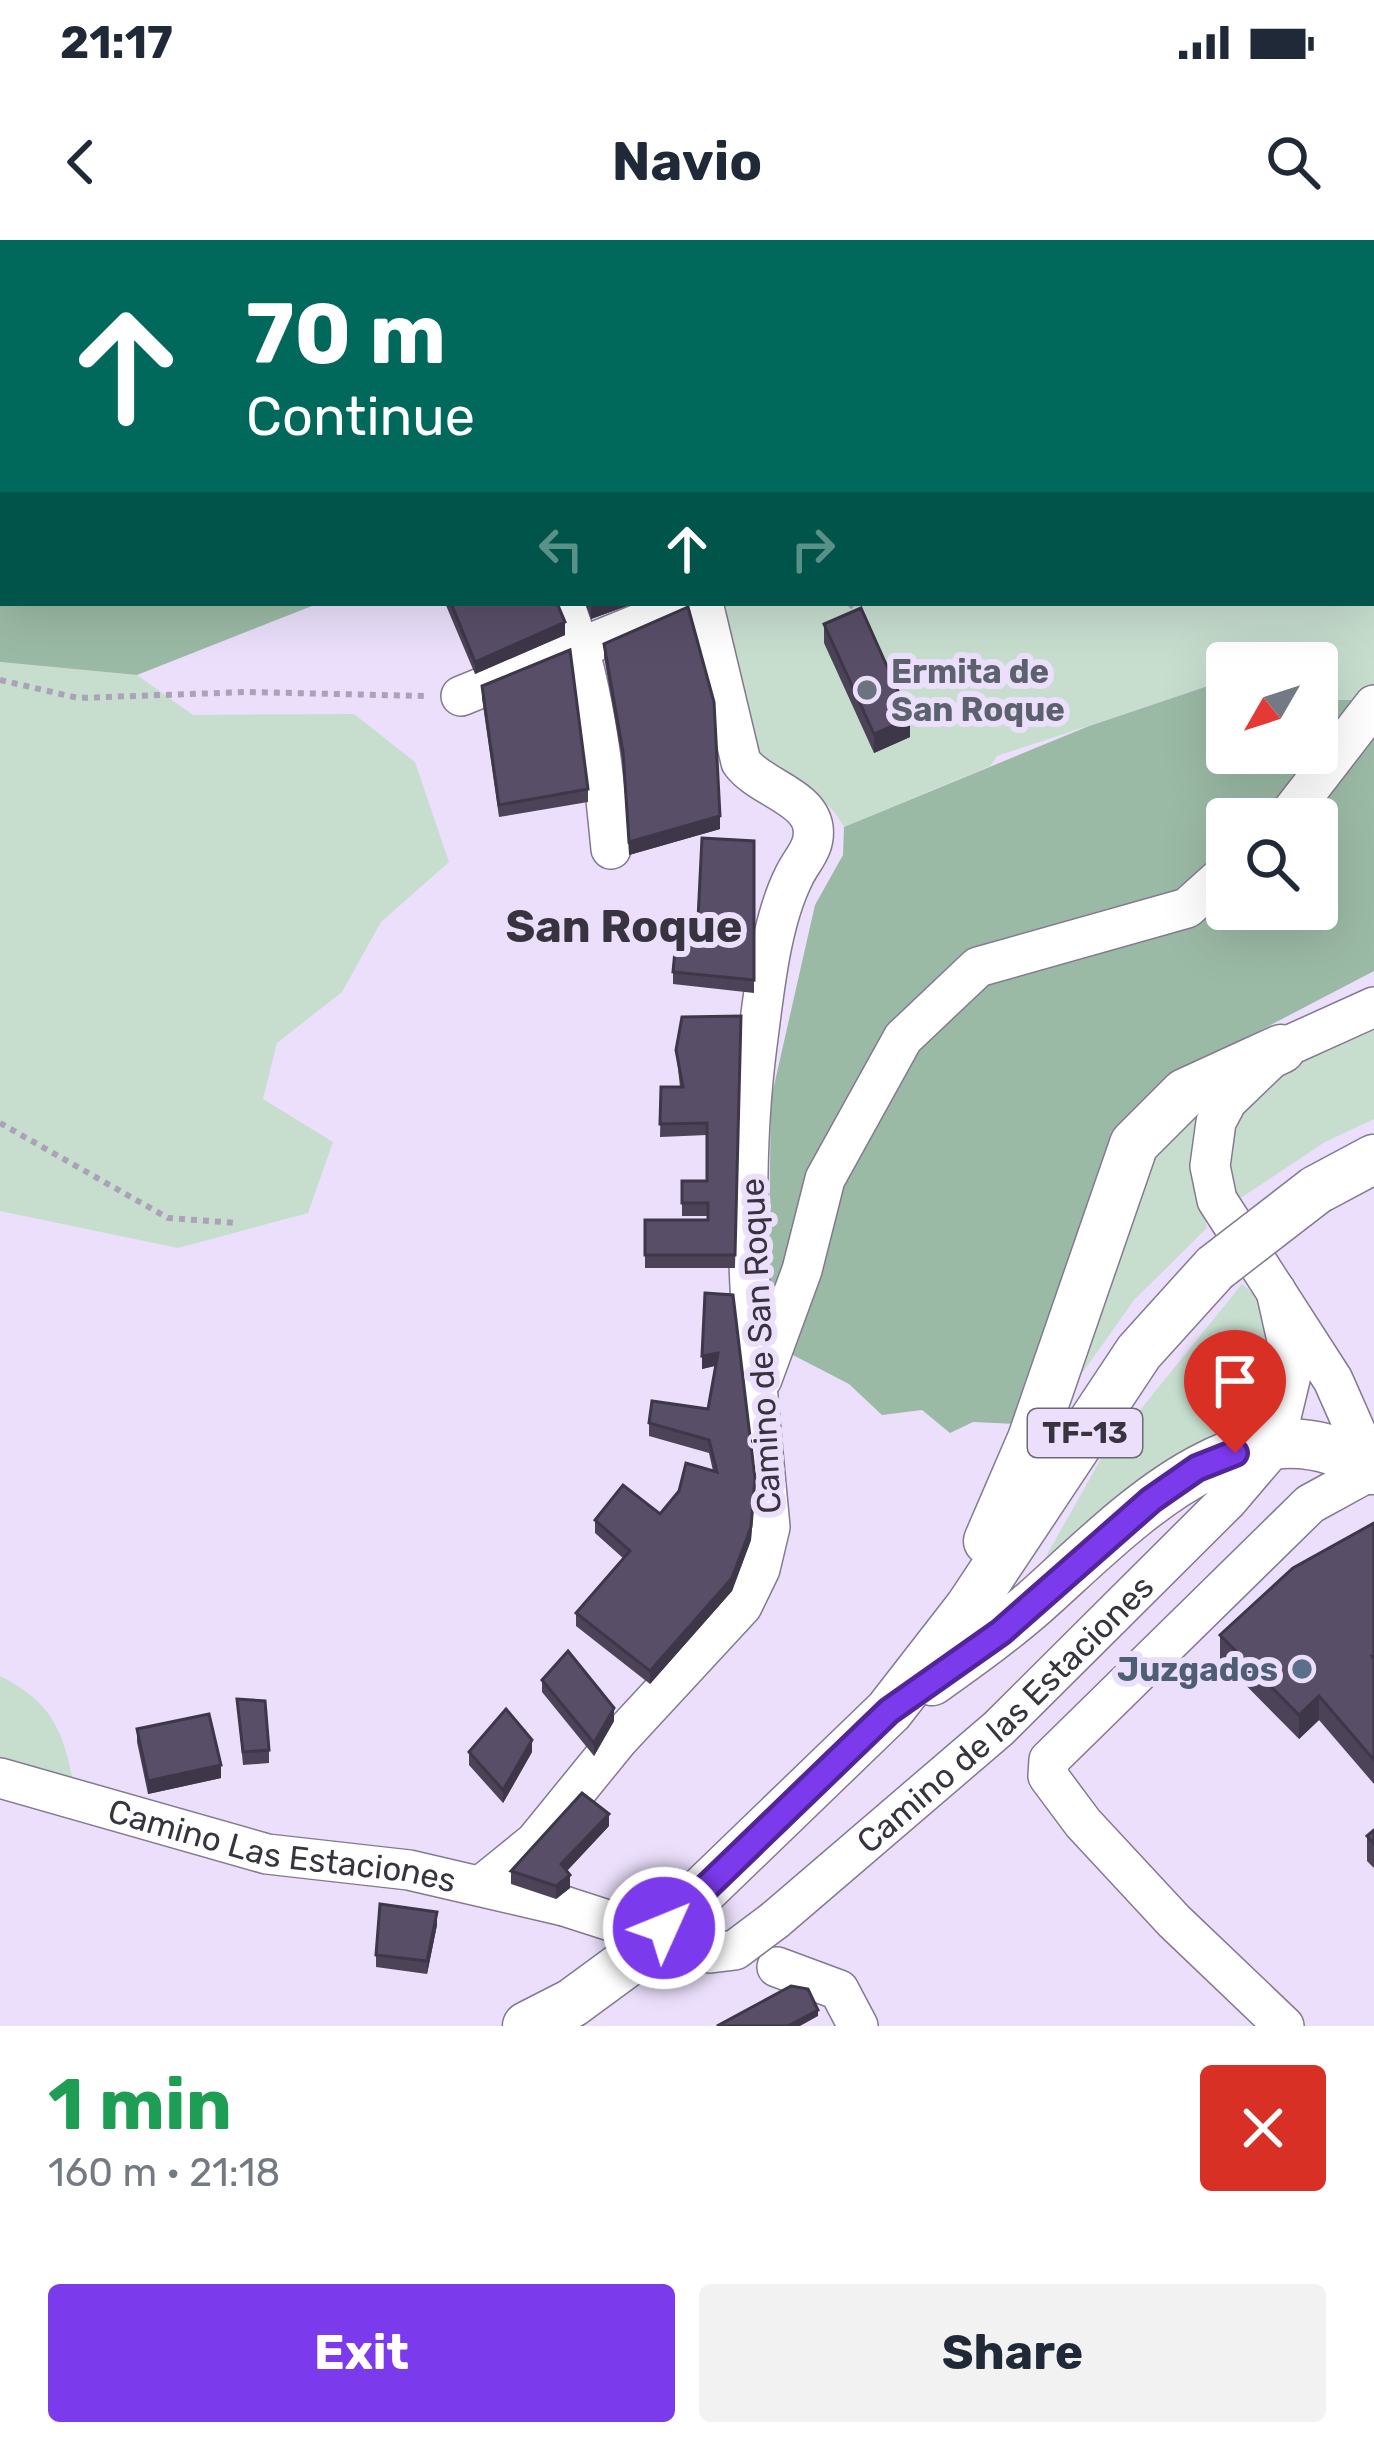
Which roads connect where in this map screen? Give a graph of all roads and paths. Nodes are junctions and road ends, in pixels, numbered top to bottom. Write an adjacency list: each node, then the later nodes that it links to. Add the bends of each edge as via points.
1 (565, 606): 6 (street)
2 (682, 606): 6 (street)
3 (704, 606): 20 (street, Camino de San Roque, via 742,761 813,823 814,840 777,934 757,1046 748,1228)
4 (852, 606): 5 (path)
5 (864, 617)
6 (580, 645): 8 (street); 11 (street, via 601,742)
7 (0, 680): 8 (path, via 78,698)
8 (460, 696)
9 (1374, 705): 10 (street)
10 (1302, 798)
11 (611, 849)
12 (1206, 891): 20 (street, via 1187,908 978,967 903,1038 825,1179)
13 (1374, 1007): 14 (street)
14 (1281, 1049): 18 (street, via 1227,1101 1210,1166 1217,1201); 26 (main road, via 1185,1093 1134,1144)
15 (0, 1124): 17 (path, via 168,1218)
16 (1374, 1159): 26 (main road, TF-13, bridge, via 1316,1190 1215,1268 1139,1352)
17 (237, 1223)
18 (1276, 1291): 19 (street); 21 (street, via 1293,1367)
19 (1316, 1353): 22 (street); 23 (street)
20 (758, 1390): 29 (street, Camino de San Roque, via 770,1527 742,1606 535,1842)
21 (1274, 1446): 22 (main road); 24 (street); 27 (main road, via 1235,1453 1182,1478 1001,1632)
22 (1324, 1448): 23 (main road); 24 (street); 25 (street)
23 (1373, 1471): 25 (street)
24 (1227, 1501): 30 (street, Camino de las Estaciones, bridge, via 999,1728 735,1950 710,1953)
25 (1310, 1504): 32 (street, via 1234,1593 1053,1751 1048,1776)
26 (969, 1608): 27 (main road, TF-13)
27 (889, 1711): 33 (main road, TF-13, via 632,1959)
28 (0, 1778): 29 (street, Camino Las Estaciones, via 267,1854)
29 (482, 1885): 30 (street, Camino Las Estaciones)
30 (564, 1906)
31 (777, 1967): 34 (street, via 839,1990)
32 (1260, 2020)
33 (527, 2026)
34 (858, 2026)

